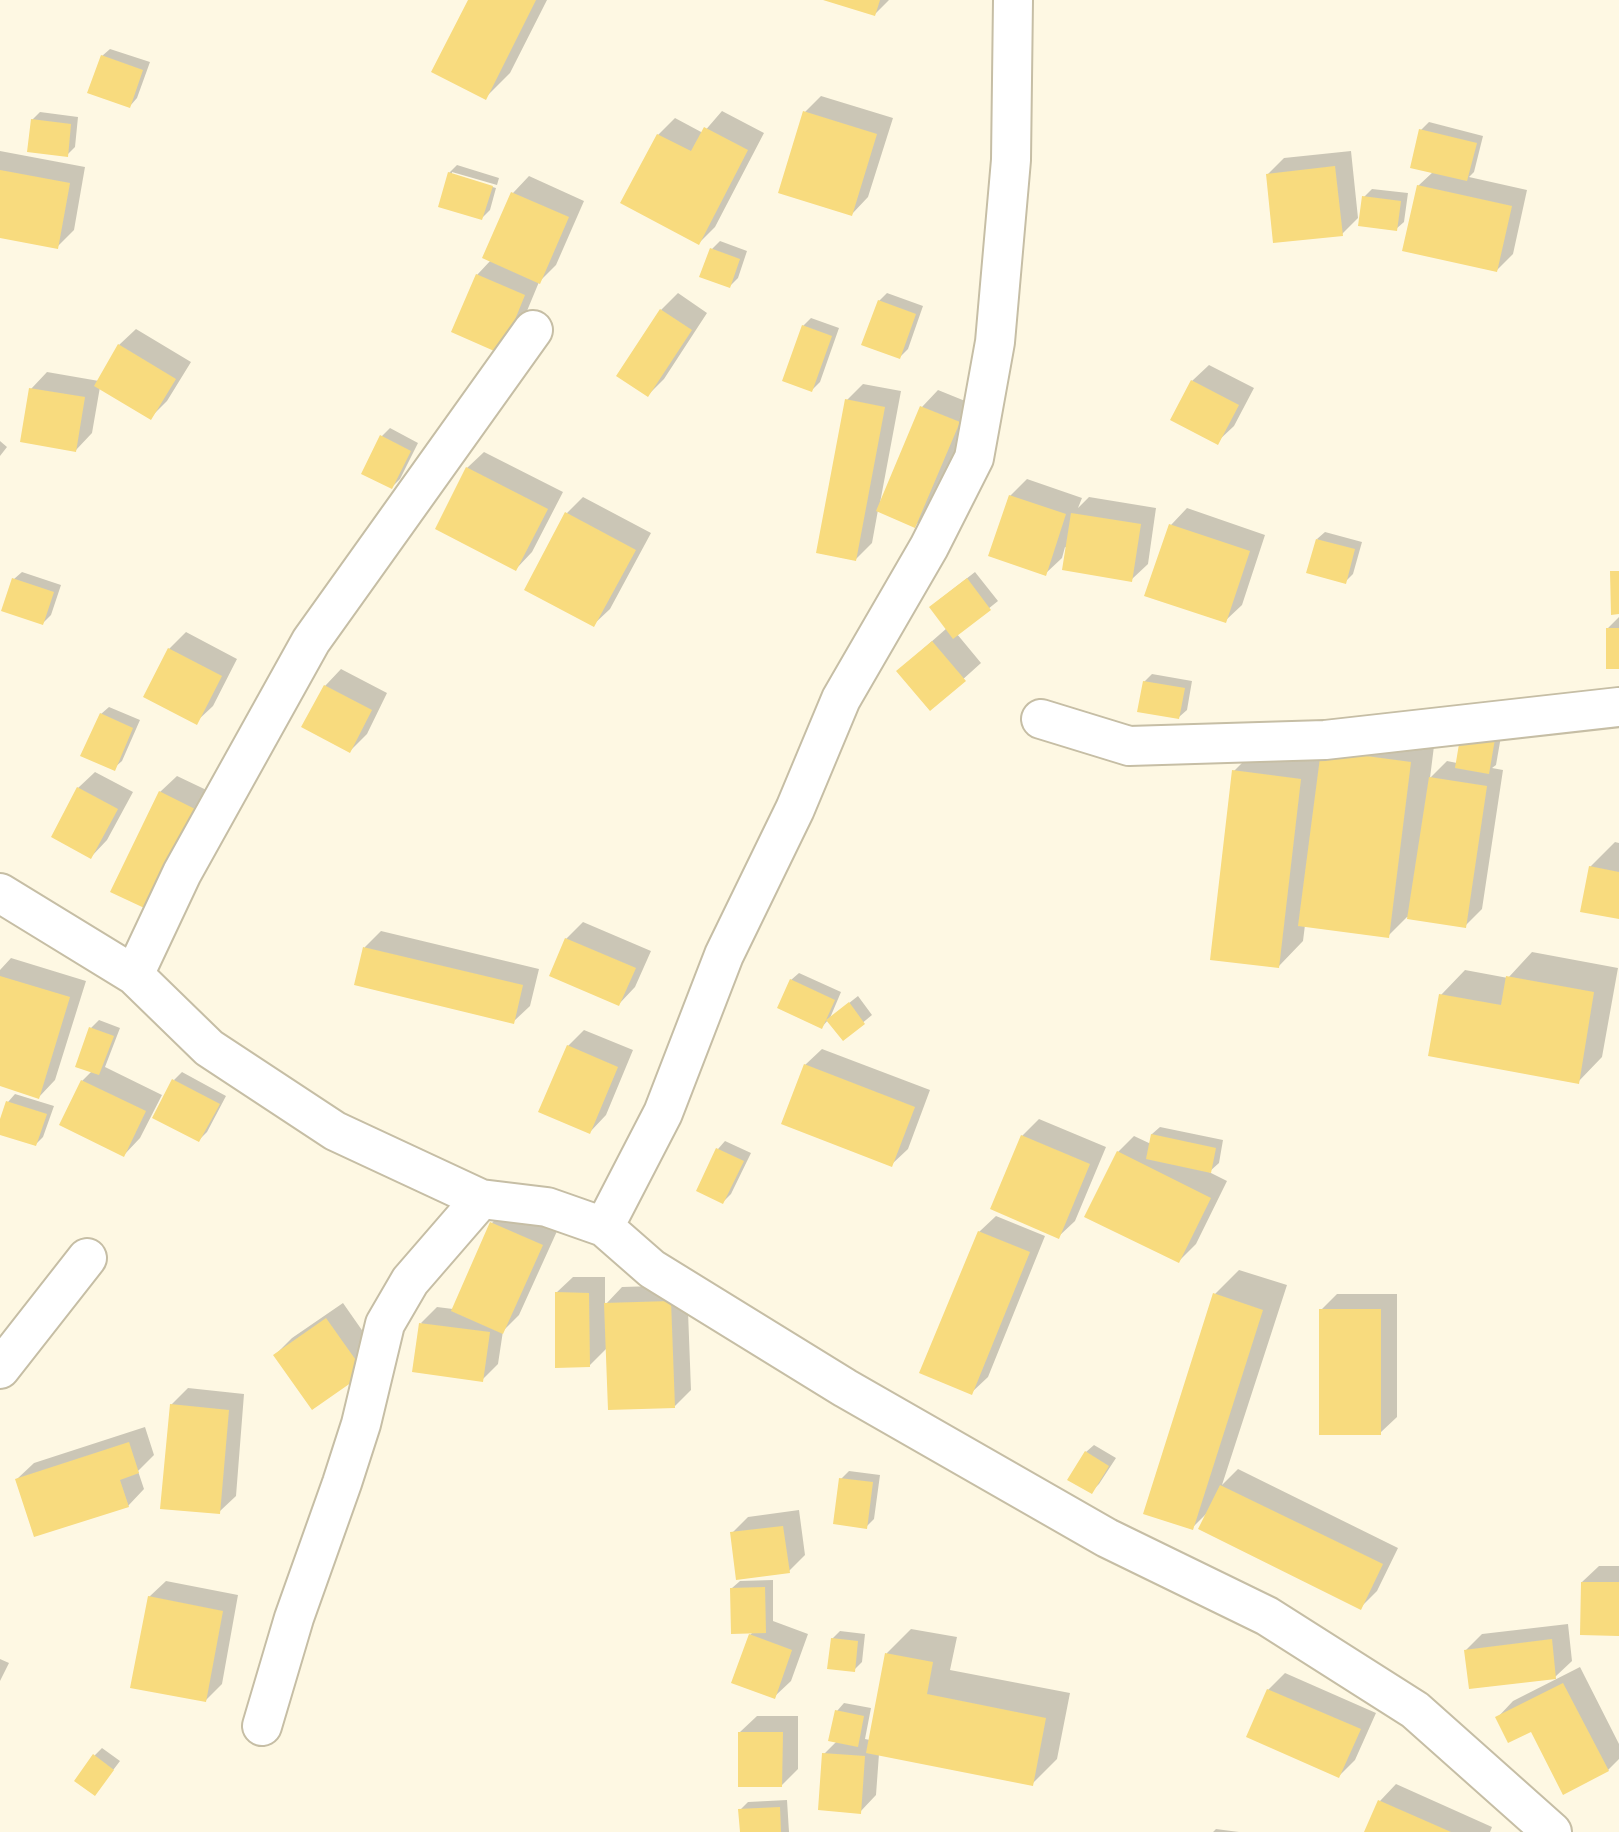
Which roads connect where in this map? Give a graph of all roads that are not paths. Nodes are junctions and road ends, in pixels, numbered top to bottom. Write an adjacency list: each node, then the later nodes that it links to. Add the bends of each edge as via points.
1 (1013, 0): 8 (street, via 1011,160 995,342 974,458 929,547 841,699 795,809 724,955 663,1113)
2 (533, 330): 6 (street, via 311,641 182,873)
3 (1619, 707): 4 (street, via 1325,740 1129,746)
4 (1041, 719)
5 (0, 893): 6 (street)
6 (134, 975): 7 (street, via 209,1048 335,1131)
7 (481, 1199): 8 (street, via 547,1207); 11 (street, via 410,1282 385,1324 361,1424)
8 (604, 1227): 12 (street, via 652,1269 845,1388 1108,1538 1267,1616 1415,1710)
9 (87, 1258): 10 (street)
10 (0, 1368)
11 (262, 1726)
12 (1552, 1832)

